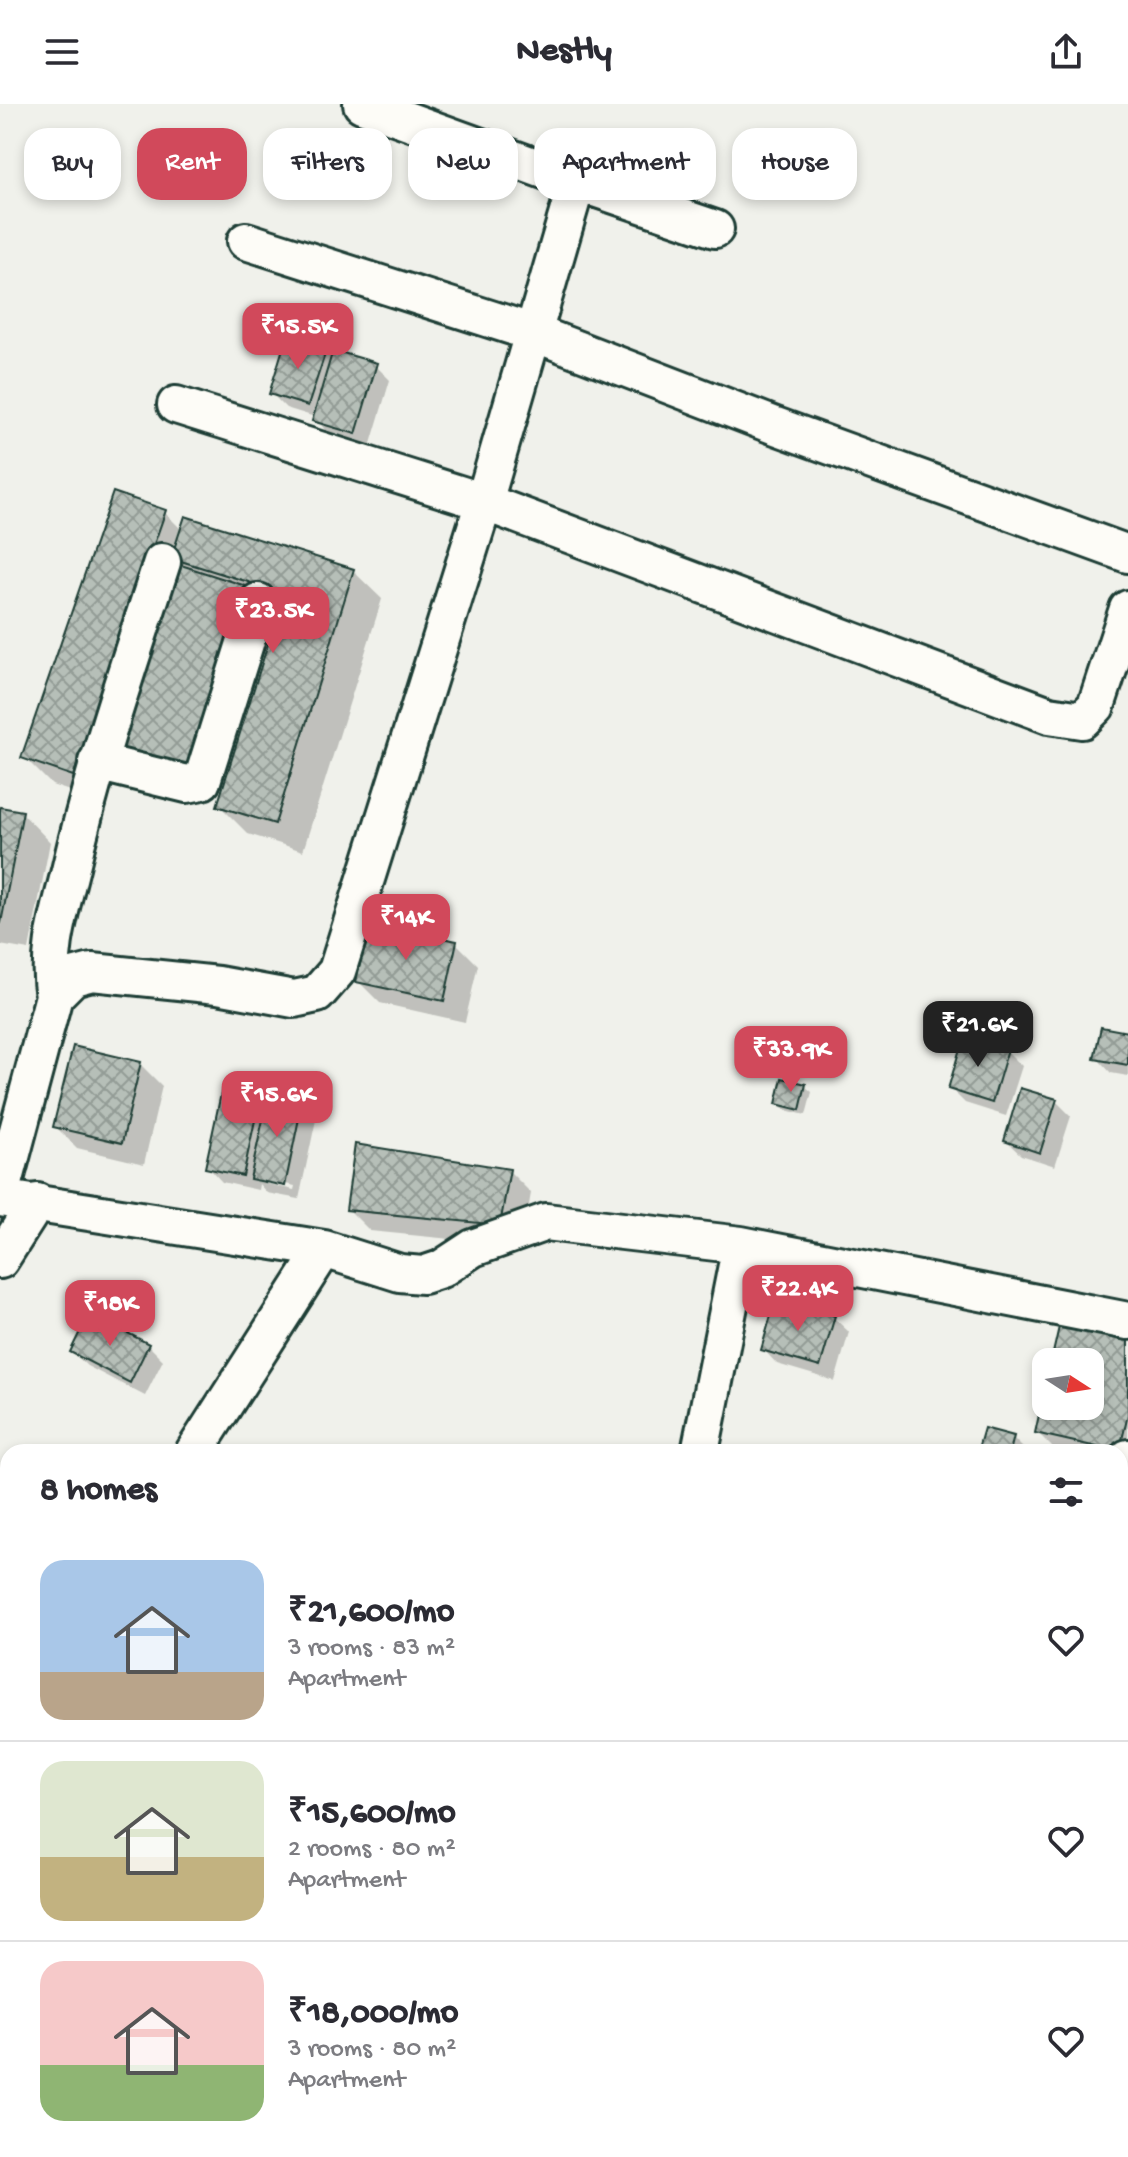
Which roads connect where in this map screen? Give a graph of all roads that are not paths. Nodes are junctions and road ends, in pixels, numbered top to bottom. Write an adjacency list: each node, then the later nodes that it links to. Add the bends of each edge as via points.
1 (362, 104): 2 (street)
2 (534, 166)
3 (572, 200): 7 (street)
4 (630, 200): 5 (street)
5 (715, 229)
6 (246, 241): 7 (street)
7 (534, 333): 9 (street); 10 (street)
8 (176, 405): 9 (street)
9 (484, 502): 13 (street, via 1049,715 1082,720 1096,706); 15 (street, via 337,971 317,994 294,999 92,972 73,977)
10 (1128, 554)
11 (162, 562): 14 (street)
12 (258, 602): 14 (street, via 202,781 187,784)
13 (1128, 609)
14 (97, 762): 15 (street, via 54,938)
15 (54, 996): 16 (street)
16 (0, 1198): 17 (street)
17 (37, 1202): 19 (street); 20 (street)
18 (741, 1245): 19 (street, via 546,1222 473,1248 423,1275); 21 (street); 23 (street)
19 (324, 1249): 22 (street)
20 (0, 1260)
21 (1128, 1321)
22 (199, 1444)
23 (702, 1444)

